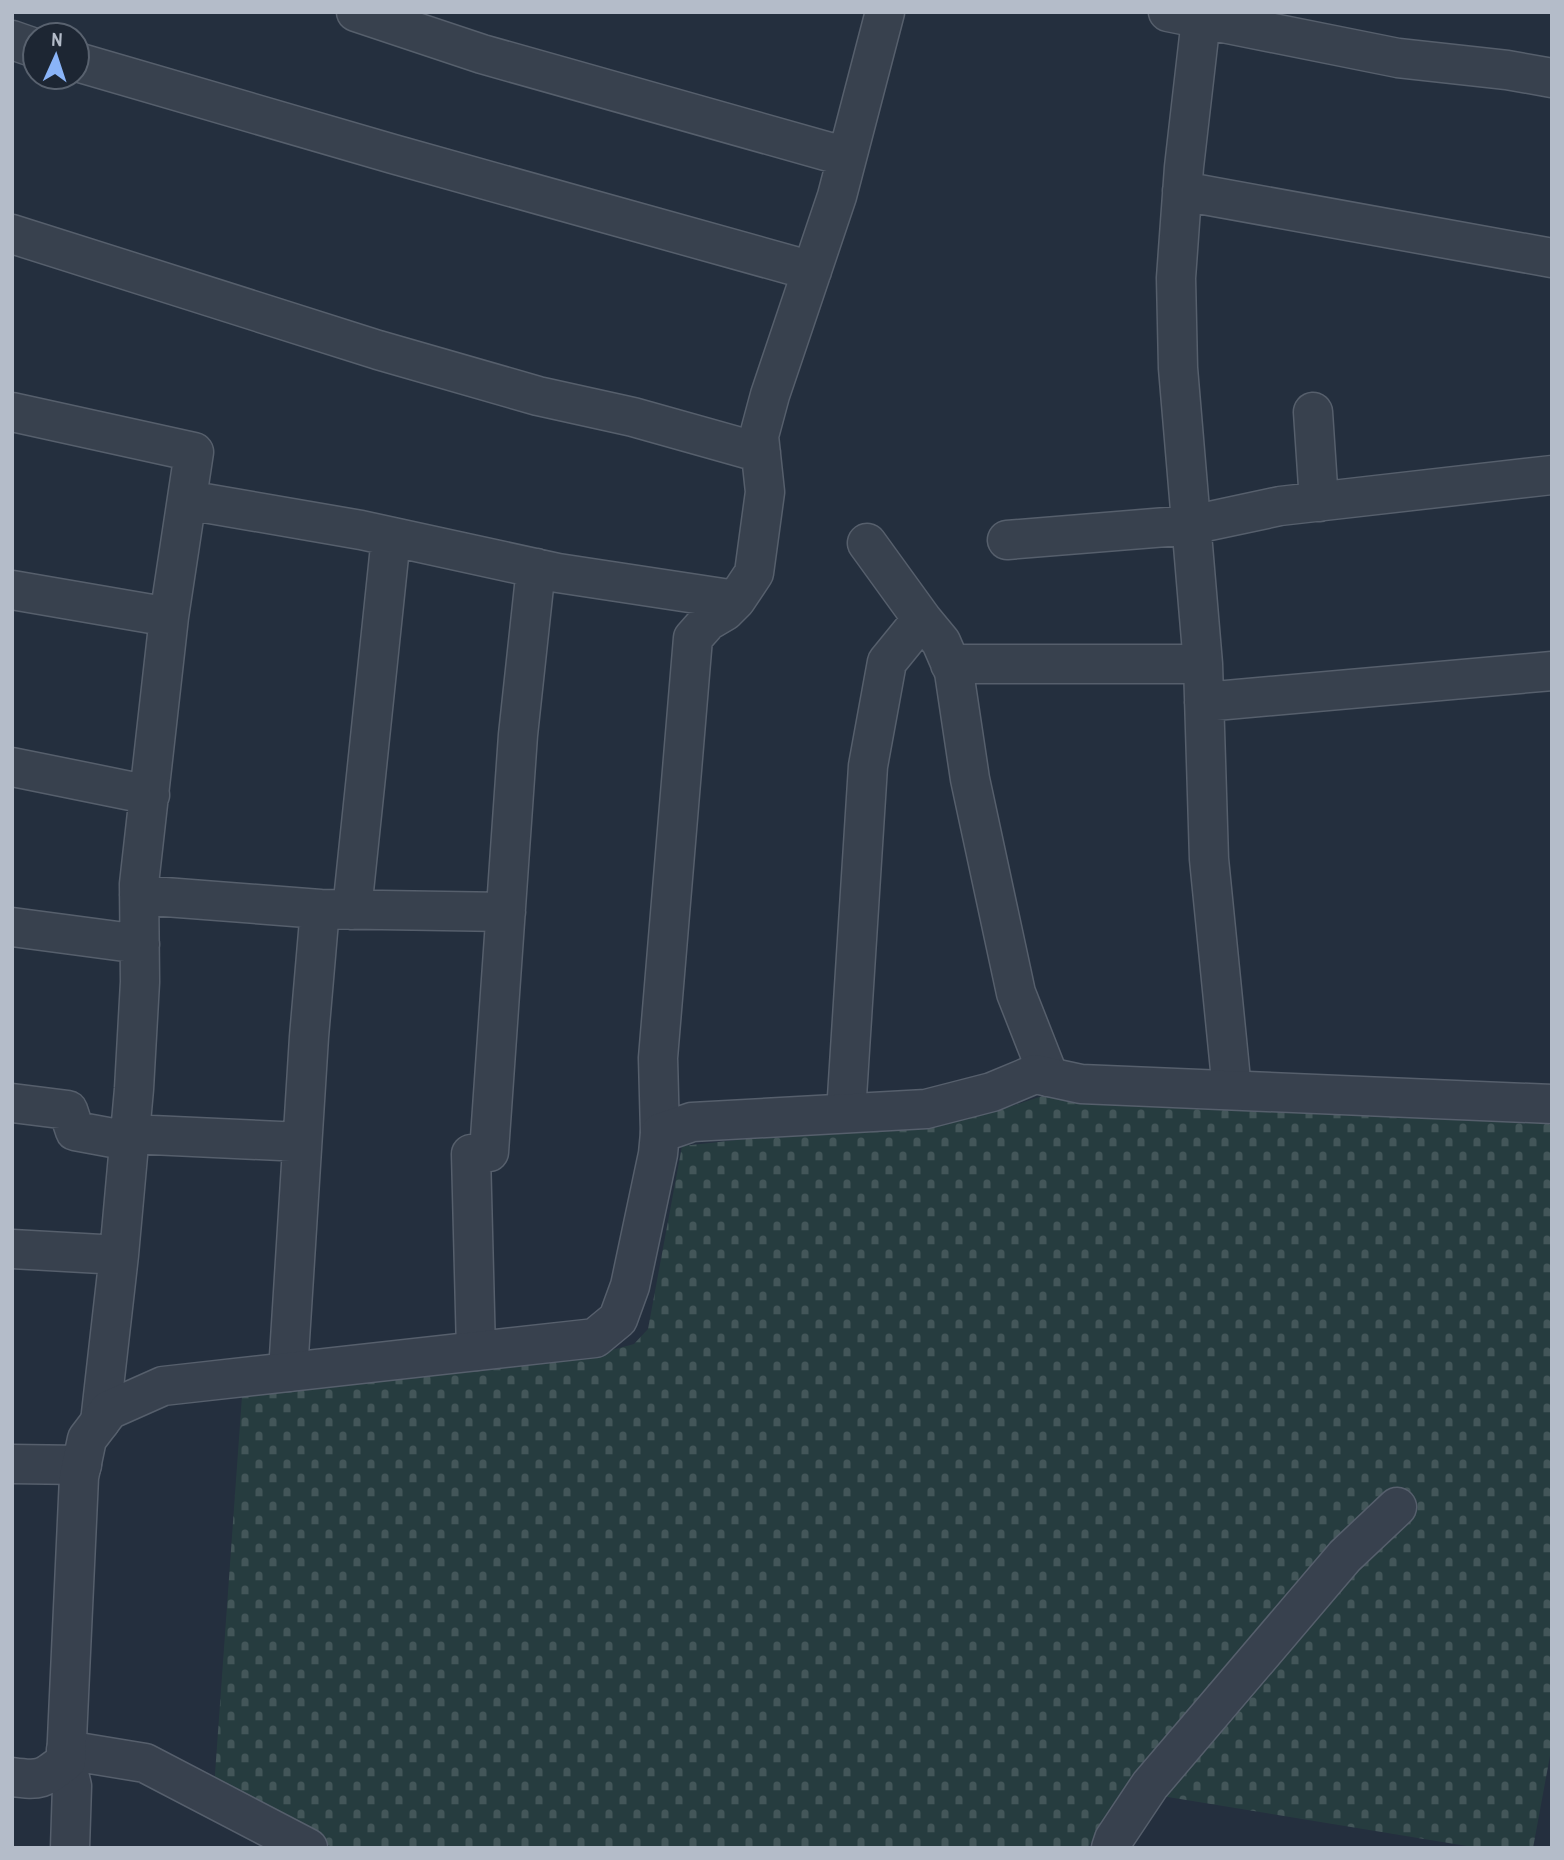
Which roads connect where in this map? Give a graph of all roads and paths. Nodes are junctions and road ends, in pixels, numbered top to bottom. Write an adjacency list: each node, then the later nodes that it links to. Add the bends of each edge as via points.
1 (356, 12): 7 (street, via 482,54)
2 (885, 12): 7 (street)
3 (1184, 16): 4 (street); 8 (street)
4 (1321, 27): 6 (street, via 1398,58)
5 (91, 66): 11 (street)
6 (1552, 78)
7 (847, 157): 11 (street)
8 (1182, 191): 10 (street); 18 (street, via 1176,278 1178,368)
9 (12, 234): 14 (street, via 378,350)
10 (1552, 258)
11 (812, 271): 14 (street, via 770,395 759,436)
12 (12, 412): 16 (street, via 194,452)
13 (1313, 412): 17 (street)
14 (761, 453): 24 (street, via 765,492 754,573)
15 (1552, 475): 17 (street)
16 (187, 500): 19 (street); 25 (street)
17 (1319, 502): 18 (street)
18 (1191, 525): 20 (street); 28 (street)
19 (391, 537): 22 (street); 34 (street)
20 (1007, 540)
21 (867, 543): 26 (street)
22 (536, 568): 24 (street); 35 (street)
23 (12, 590): 25 (street)
24 (736, 600): 43 (street, via 693,638 658,1058)
25 (169, 617): 32 (street)
26 (922, 620): 27 (street, via 941,642); 42 (street, via 887,662 868,766)
27 (950, 664): 28 (street); 38 (street, via 1016,993)
28 (1203, 664): 30 (street)
29 (1552, 671): 30 (street)
30 (1204, 702): 39 (street, via 1209,859)
31 (12, 767): 32 (street)
32 (150, 795): 33 (street)
33 (139, 895): 34 (street); 37 (street)
34 (336, 909): 35 (street); 45 (street, via 309,1037)
35 (506, 912): 48 (street, via 489,1152 471,1154)
36 (12, 928): 37 (street)
37 (140, 944): 44 (street)
38 (1049, 1077): 39 (street, via 1081,1084); 42 (street, via 1035,1074 992,1092 926,1108)
39 (1232, 1090): 41 (street)
40 (12, 1103): 44 (street, via 68,1110 75,1131)
41 (1552, 1104)
42 (846, 1113): 43 (street, via 692,1122)
43 (660, 1133): 48 (street, via 630,1286 618,1319 595,1338)
44 (129, 1138): 45 (street); 47 (street)
45 (302, 1142): 49 (street)
46 (12, 1249): 47 (street)
47 (119, 1255): 50 (street)
48 (476, 1351): 49 (street)
49 (288, 1372): 50 (street, via 163,1386 109,1410)
50 (100, 1422): 52 (street, via 87,1439)
51 (12, 1464): 52 (street)
52 (82, 1465): 54 (street)
53 (1397, 1507): 58 (street, via 1345,1556 1150,1785)
54 (66, 1755): 55 (street, via 51,1773 34,1780); 56 (street, via 72,1786); 57 (street, via 145,1763)
55 (12, 1776)
56 (70, 1848)
57 (308, 1848)
58 (1111, 1848)

